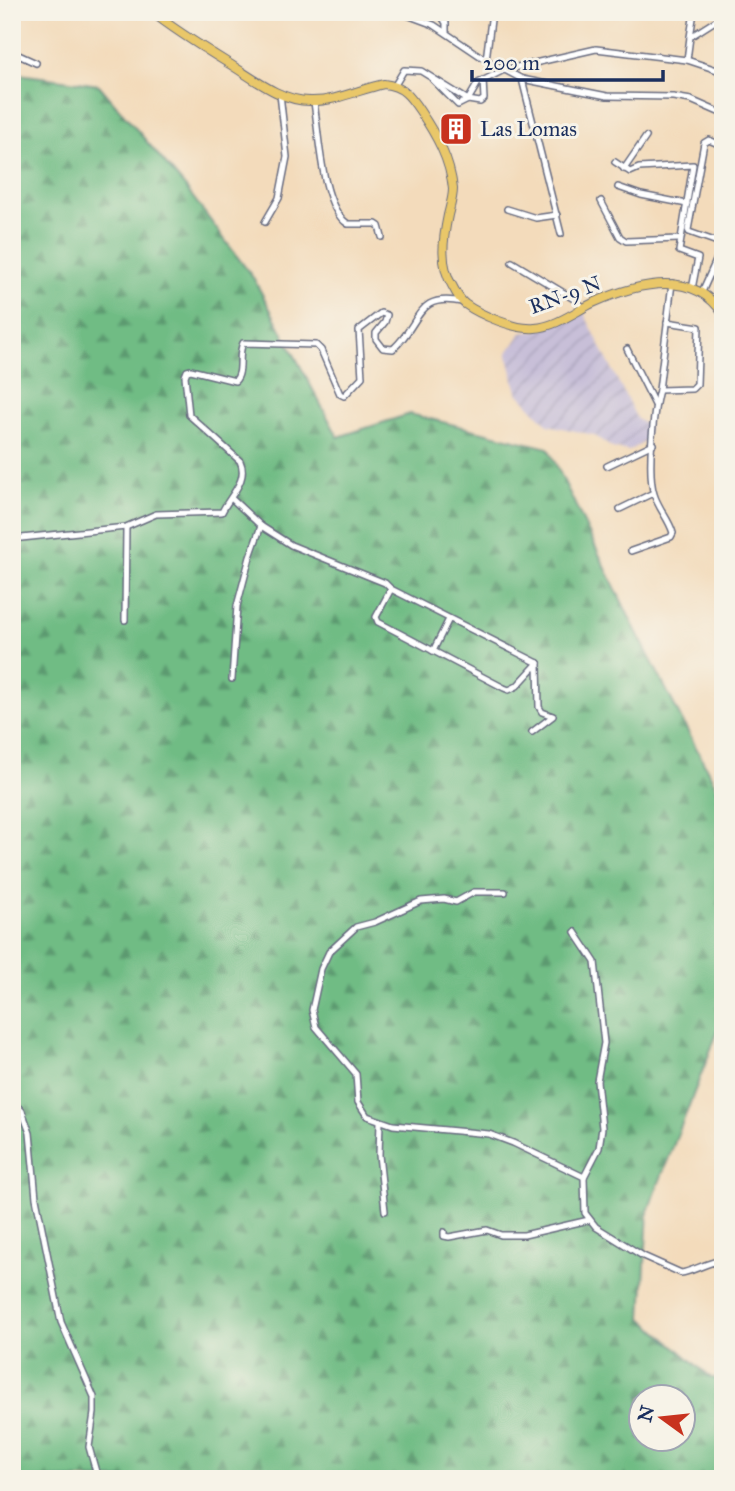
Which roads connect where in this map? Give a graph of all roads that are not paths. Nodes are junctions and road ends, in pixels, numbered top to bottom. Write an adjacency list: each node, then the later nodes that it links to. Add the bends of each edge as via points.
1 (152, 12): 18 (main road)
2 (399, 12): 7 (street)
3 (439, 12): 7 (street)
4 (492, 12): 10 (street)
5 (694, 12): 8 (street)
6 (723, 16): 8 (street)
7 (446, 32): 10 (street)
8 (690, 37): 11 (street)
9 (12, 52): 12 (street)
10 (486, 60): 13 (street)
11 (687, 60): 13 (street, via 596,49); 14 (street)
12 (36, 63)
13 (504, 70): 15 (street); 16 (street)
14 (723, 72)
15 (522, 79): 21 (street, via 607,96 691,100); 30 (street)
16 (483, 80): 19 (street); 19 (street, via 484,101)
17 (395, 85): 19 (street, via 404,70 421,71); 20 (main road, via 373,86); 40 (main road, via 411,98 433,130 449,164 453,192 443,251 446,276)
18 (279, 94): 20 (main road); 31 (street, via 287,157 279,198)
19 (468, 100)
20 (314, 102): 33 (street, via 325,186 338,215 348,224 376,224)
21 (723, 114)
22 (646, 137): 25 (street)
23 (723, 146): 35 (street, via 709,140 705,143 688,230)
24 (615, 162): 25 (street)
25 (624, 169): 28 (street, via 693,165)
26 (618, 187): 28 (street)
27 (601, 201): 34 (street, via 626,242)
28 (687, 204): 34 (street)
29 (507, 209): 30 (street, via 536,218)
30 (557, 215): 32 (street)
31 (265, 222)
32 (561, 234)
33 (382, 237)
34 (679, 239): 38 (street, via 679,253 698,258)
35 (723, 244): 39 (street)
36 (512, 262): 41 (street)
37 (672, 283): 38 (main road, RN-9 N); 41 (main road, RN-9 N, via 640,286); 43 (street)
38 (692, 289): 39 (main road, RN-9 N)
39 (702, 292): 42 (main road, RN-9 N)
40 (462, 302): 41 (main road, RN-9 N, via 503,322 531,328); 50 (street, via 444,298 429,303 393,349 383,348 376,339 387,315 381,313 362,327 357,335 362,377 344,396 316,345 243,343 235,381 187,371 189,415 244,469)
41 (584, 308)
42 (723, 314)
43 (667, 322): 45 (street); 45 (street, via 699,327 697,384 692,389)
44 (627, 349): 46 (street)
45 (659, 390): 46 (street)
46 (655, 405): 47 (street)
47 (653, 444): 48 (street); 49 (street)
48 (607, 466)
49 (653, 493): 51 (street); 55 (street, via 673,533)
50 (231, 498): 52 (street); 53 (street, via 222,512 156,514)
51 (620, 509)
52 (261, 526): 56 (street, via 291,545); 61 (street, via 237,606)
53 (126, 527): 54 (street); 58 (street)
54 (12, 539)
55 (631, 551)
56 (391, 589): 57 (street); 59 (street, via 376,620)
57 (449, 619): 59 (street); 60 (street)
58 (125, 620)
59 (433, 650): 60 (street, via 509,690)
60 (538, 663): 62 (street, via 539,707 553,716)
61 (232, 679)
62 (532, 732)
63 (505, 892): 66 (street, via 474,892 456,902 421,901 356,927 329,951 321,969 313,1019 356,1074 360,1109)
64 (575, 932): 67 (street, via 595,962 604,1043 597,1081 602,1128 599,1148)
65 (12, 1101): 72 (street, via 22,1111 30,1133 36,1198 61,1322 94,1397 89,1447)
66 (380, 1122): 67 (street, via 489,1134); 68 (street)
67 (584, 1177): 69 (street)
68 (384, 1211)
69 (589, 1220): 70 (street, via 514,1236 487,1230 446,1237); 71 (street, via 643,1256 681,1273)
70 (444, 1232)
71 (723, 1260)
72 (98, 1479)

